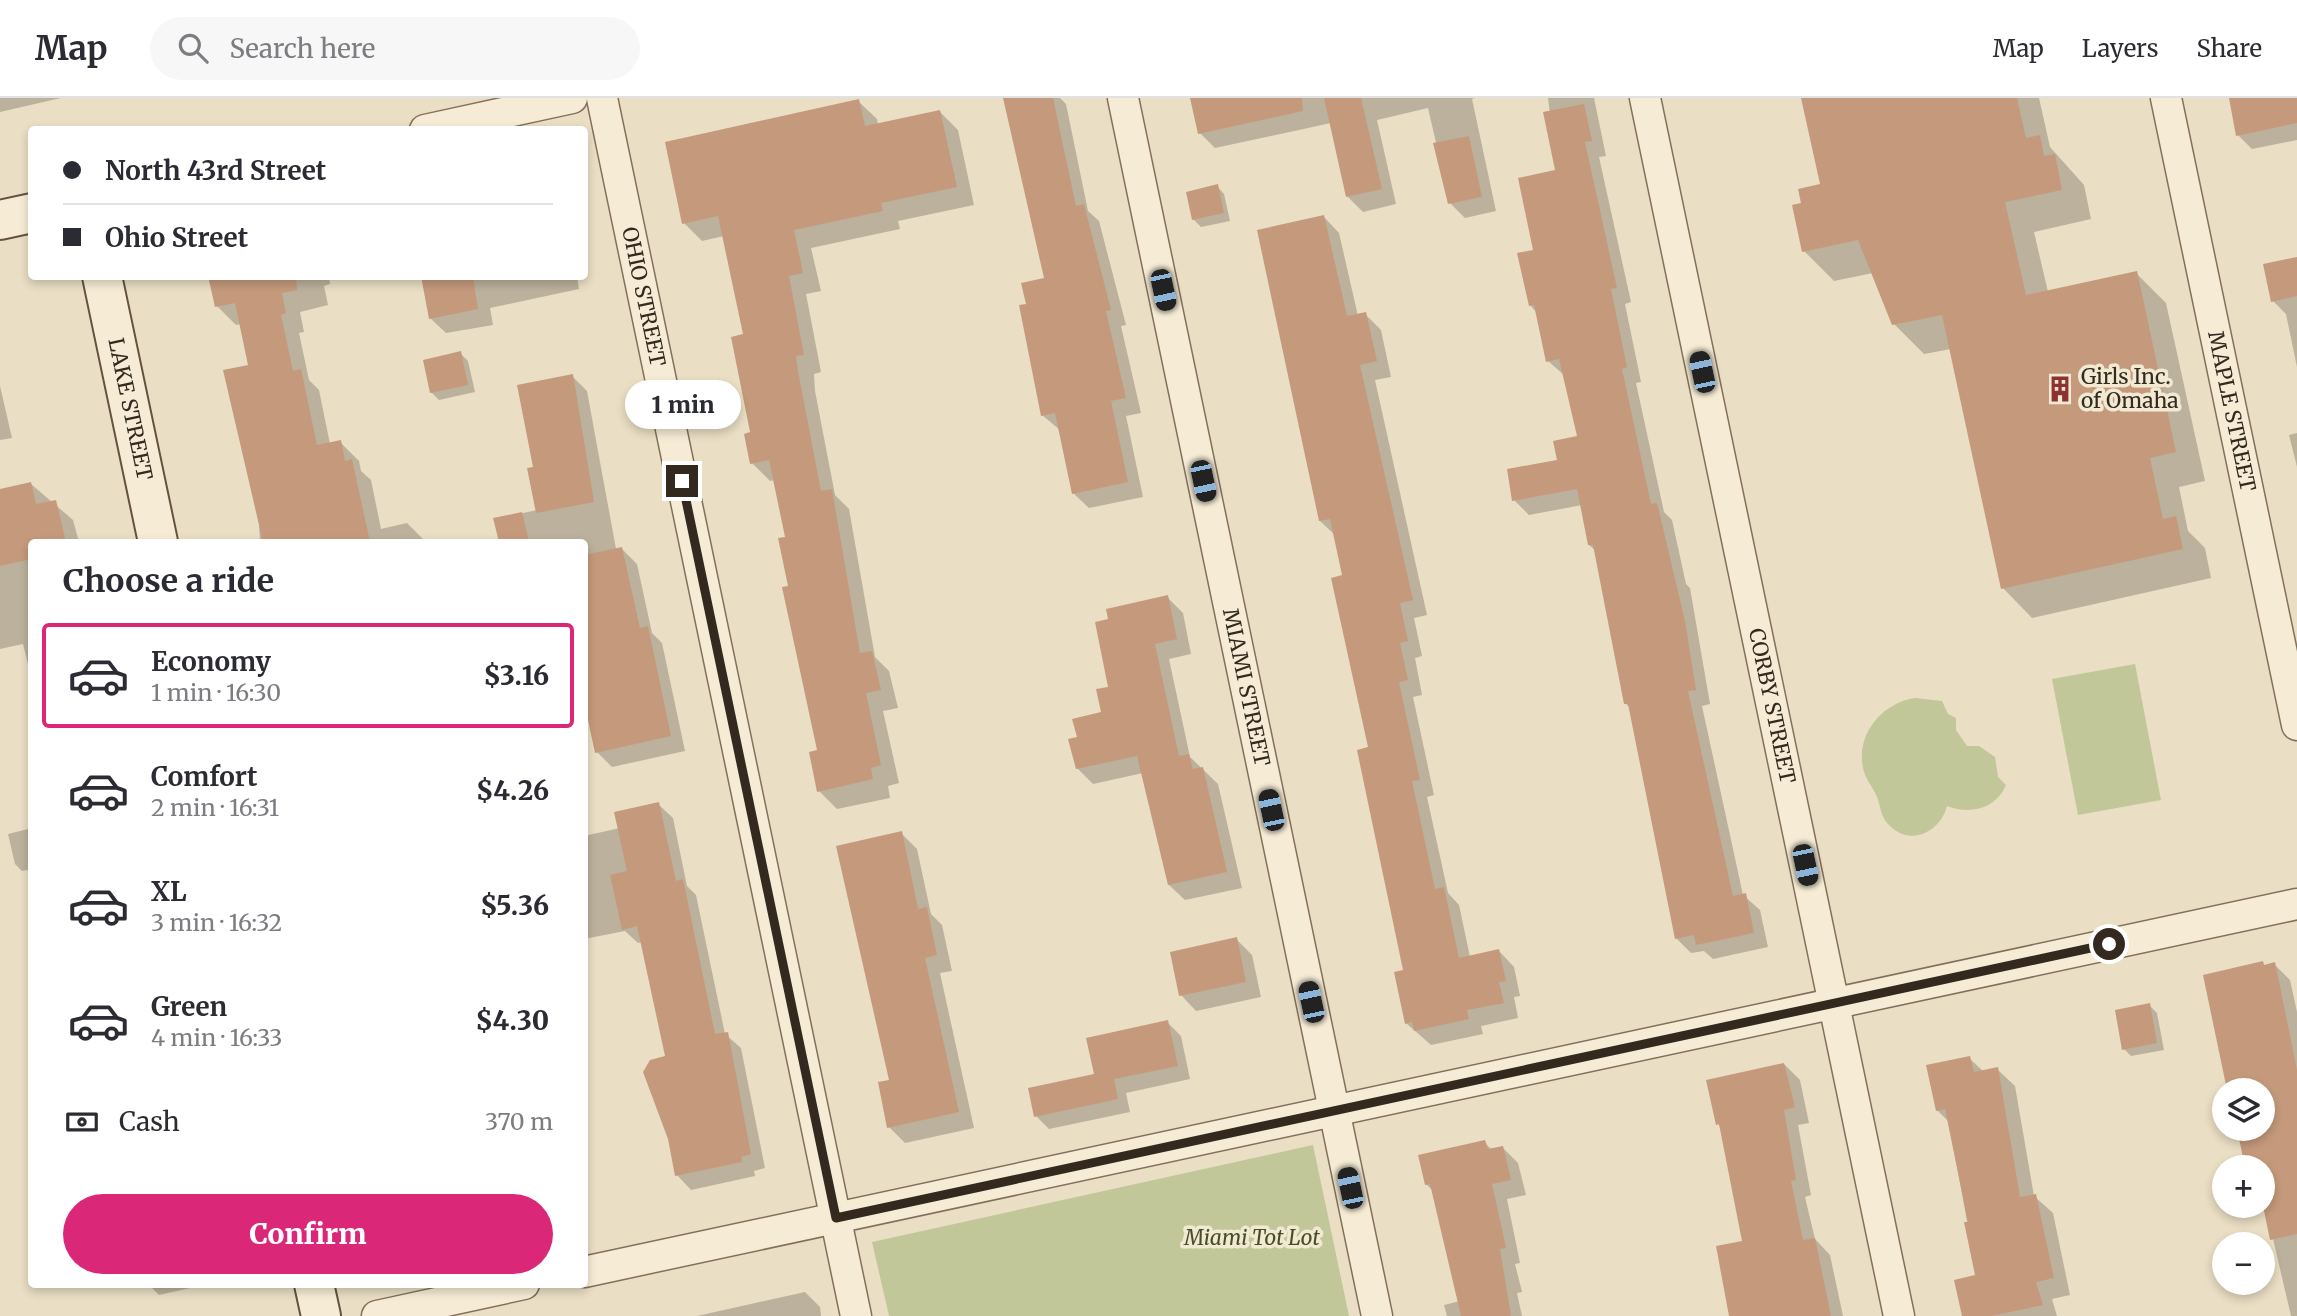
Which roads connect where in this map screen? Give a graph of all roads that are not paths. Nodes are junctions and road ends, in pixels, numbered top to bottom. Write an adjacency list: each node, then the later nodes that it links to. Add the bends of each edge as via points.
1 (572, 98): 6 (street)
2 (602, 98): 15 (street, OHIO STREET)
3 (1124, 98): 14 (street, MIAMI STREET)
4 (1645, 98): 13 (street, CORBY STREET)
5 (2166, 98): 11 (street, MAPLE STREET)
6 (443, 126)
7 (28, 214): 8 (main road)
8 (0, 220)
9 (103, 280): 10 (main road, LAKE STREET)
10 (157, 539)
11 (2297, 725)
12 (2297, 904): 13 (street)
13 (1834, 1002): 14 (street); 23 (street, CORBY STREET)
14 (1334, 1111): 15 (street); 22 (street, MIAMI STREET)
15 (836, 1218): 16 (street); 21 (street, OHIO STREET)
16 (588, 1271)
17 (315, 1288): 19 (main road)
18 (506, 1288): 20 (street)
19 (321, 1316)
20 (377, 1316)
21 (856, 1316)
22 (1377, 1316)
23 (1899, 1316)

